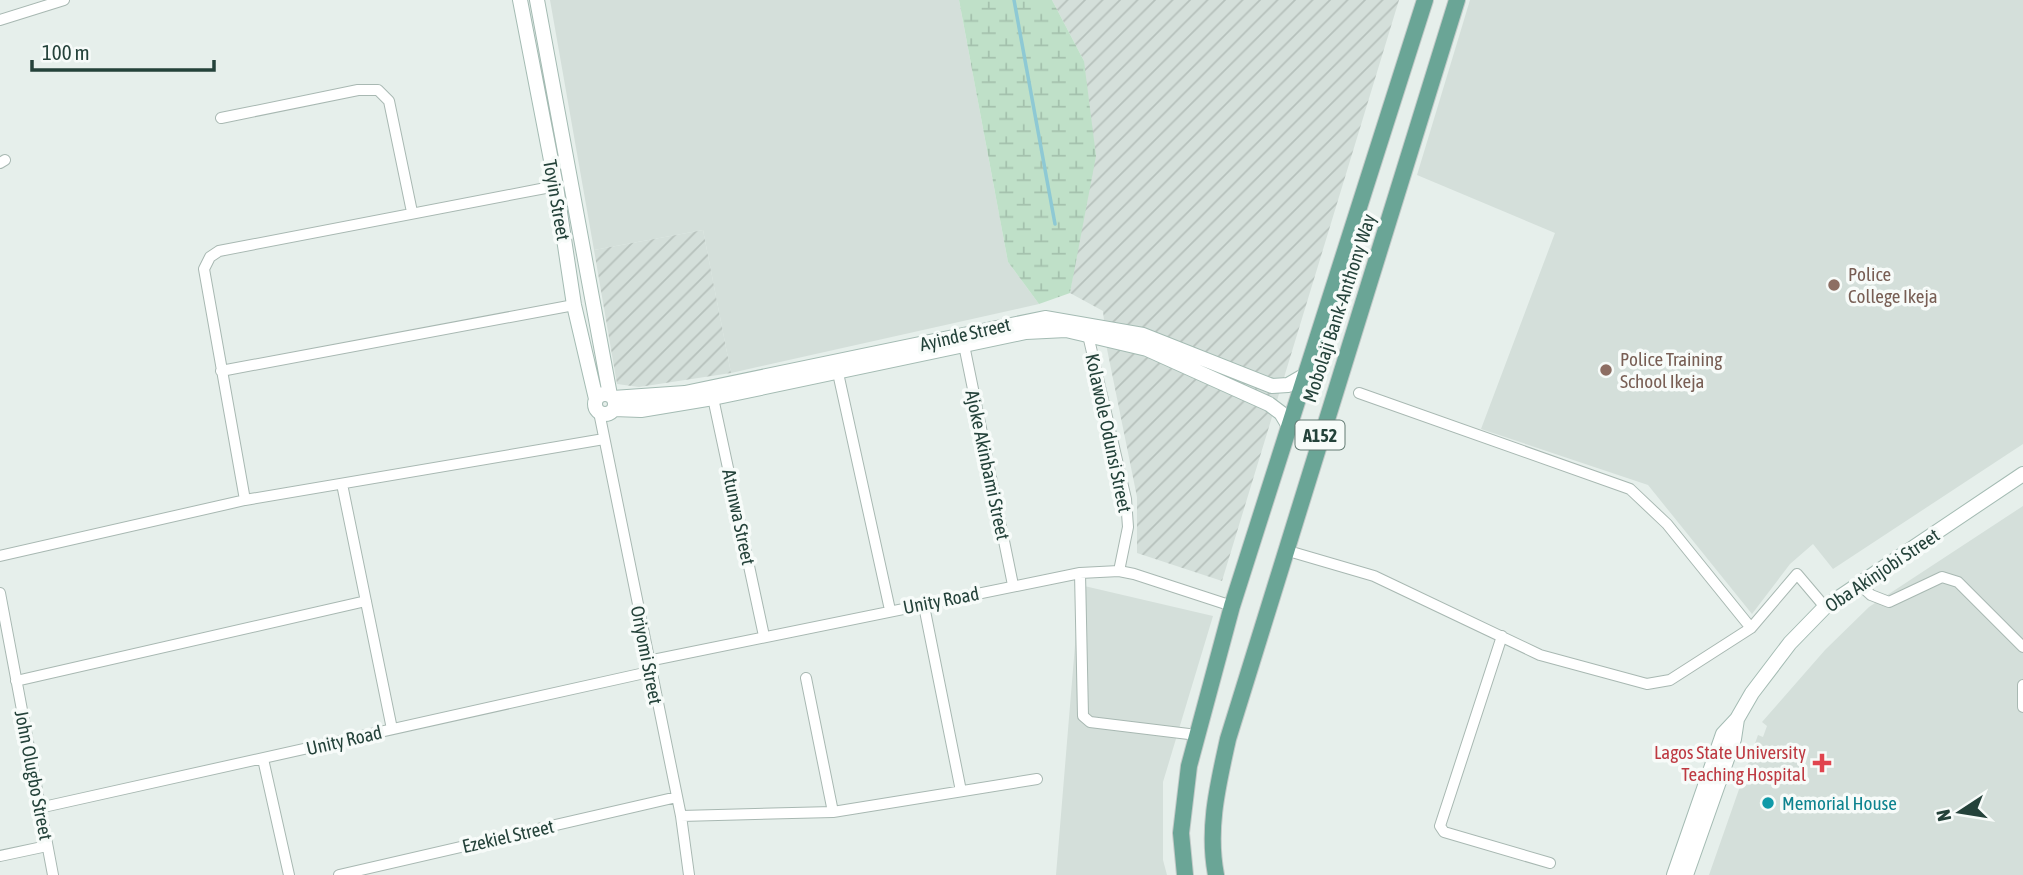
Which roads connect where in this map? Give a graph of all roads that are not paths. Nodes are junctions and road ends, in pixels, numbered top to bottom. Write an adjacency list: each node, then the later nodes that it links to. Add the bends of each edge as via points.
1 (64, 0): 6 (street)
2 (520, 0): 8 (street, Toyin Street)
3 (537, 0): 20 (street, Toyin Street)
4 (1426, 0): 12 (main road, Mobolaji Bank-Anthony Way / A152)
5 (1457, 0): 14 (main road, Mobolaji Bank-Anthony Way / A152)
6 (0, 20)
7 (221, 118): 9 (street, via 358,90 378,90 389,101)
8 (555, 186): 9 (street); 10 (street, Toyin Street)
9 (412, 212): 15 (street, via 219,251 210,257 204,269)
10 (574, 305): 15 (street); 20 (street, Toyin Street)
11 (1088, 335): 13 (street, Ayinde Street, via 1066,330 1026,332); 21 (street, Ayinde Street, via 1147,349 1246,393 1281,413); 28 (street, Kolawole Odunsi Street, via 1126,499 1128,527)
12 (1320, 336): 14 (main road); 17 (main road, Mobolaji Bank-Anthony Way / A152)
13 (964, 345): 16 (street, Ayinde Street); 31 (street, Ajoke Akinbami Street)
14 (1348, 346): 26 (main road, Mobolaji Bank-Anthony Way / A152)
15 (221, 371): 25 (street)
16 (838, 373): 19 (street, Ayinde Street); 37 (street)
17 (1307, 374): 20 (street, Ayinde Street, via 1288,385 1272,386 1143,335 1045,318); 21 (main road, Mobolaji Bank-Anthony Way / A152)
18 (1359, 393): 38 (street, via 1630,489 1667,524)
19 (713, 398): 20 (street, Ayinde Street, via 641,410); 39 (street, Atunwa Street)
20 (607, 405): 22 (street, Toyin Street)
21 (1290, 428): 35 (main road, Mobolaji Bank-Anthony Way / A152)
22 (604, 437): 24 (street); 42 (street, Oriyomi Street)
23 (2023, 474): 30 (street, Oba Akinjobi Street)
24 (342, 484): 25 (street); 33 (street)
25 (245, 500): 27 (street)
26 (1285, 550): 40 (street, via 1374,576); 65 (main road, Mobolaji Bank-Anthony Way / A152, via 1217,786 1212,837)
27 (0, 556)
28 (1119, 571): 29 (street, Unity Road); 35 (street, Unity Road)
29 (1080, 573): 31 (street, Unity Road); 49 (street, via 1083,716 1090,722)
30 (1858, 583): 36 (street, Oba Akinjobi Street); 41 (street, via 1889,602 1942,577 1958,582)
31 (1013, 585): 34 (street, Unity Road)
32 (0, 593): 44 (street, John Olugbo Street)
33 (366, 601): 44 (street); 48 (street)
34 (924, 606): 37 (street, Unity Road); 52 (street)
35 (1232, 606): 49 (main road, Mobolaji Bank-Anthony Way / A152)
36 (1825, 607): 38 (street, via 1797,574); 47 (street, Oba Akinjobi Street, via 1768,670)
37 (890, 610): 39 (street, Unity Road)
38 (1751, 628): 40 (street, via 1670,680 1647,684 1540,655)
39 (764, 636): 42 (street, Unity Road)
40 (1502, 636): 59 (street, via 1440,826 1444,832)
41 (2023, 646)
42 (649, 666): 48 (street, Unity Road); 53 (street, Oriyomi Street)
43 (806, 678): 55 (street)
44 (16, 681): 54 (street, John Olugbo Street)
45 (2023, 685): 46 (street)
46 (2023, 707)
47 (1737, 719): 66 (street, Oba Akinjobi Street, via 1723,734); 67 (street)
48 (393, 729): 50 (street, Unity Road)
49 (1197, 735): 64 (main road, Mobolaji Bank-Anthony Way / A152, via 1183,809)
50 (263, 759): 54 (street, Unity Road); 61 (street)
51 (1037, 779): 52 (street)
52 (961, 791): 55 (street)
53 (677, 797): 56 (street, Oriyomi Street); 62 (street, Ezekiel Street)
54 (39, 808): 57 (street, John Olugbo Street)
55 (833, 811): 56 (street)
56 (681, 816): 63 (street, Oriyomi Street)
57 (47, 846): 58 (street); 60 (street, John Olugbo Street)
58 (0, 856)
59 (1550, 863)
60 (53, 875)
61 (289, 875)
62 (339, 875)
63 (689, 875)
64 (1185, 875)
65 (1216, 875)
66 (1674, 875)
67 (1686, 875)

